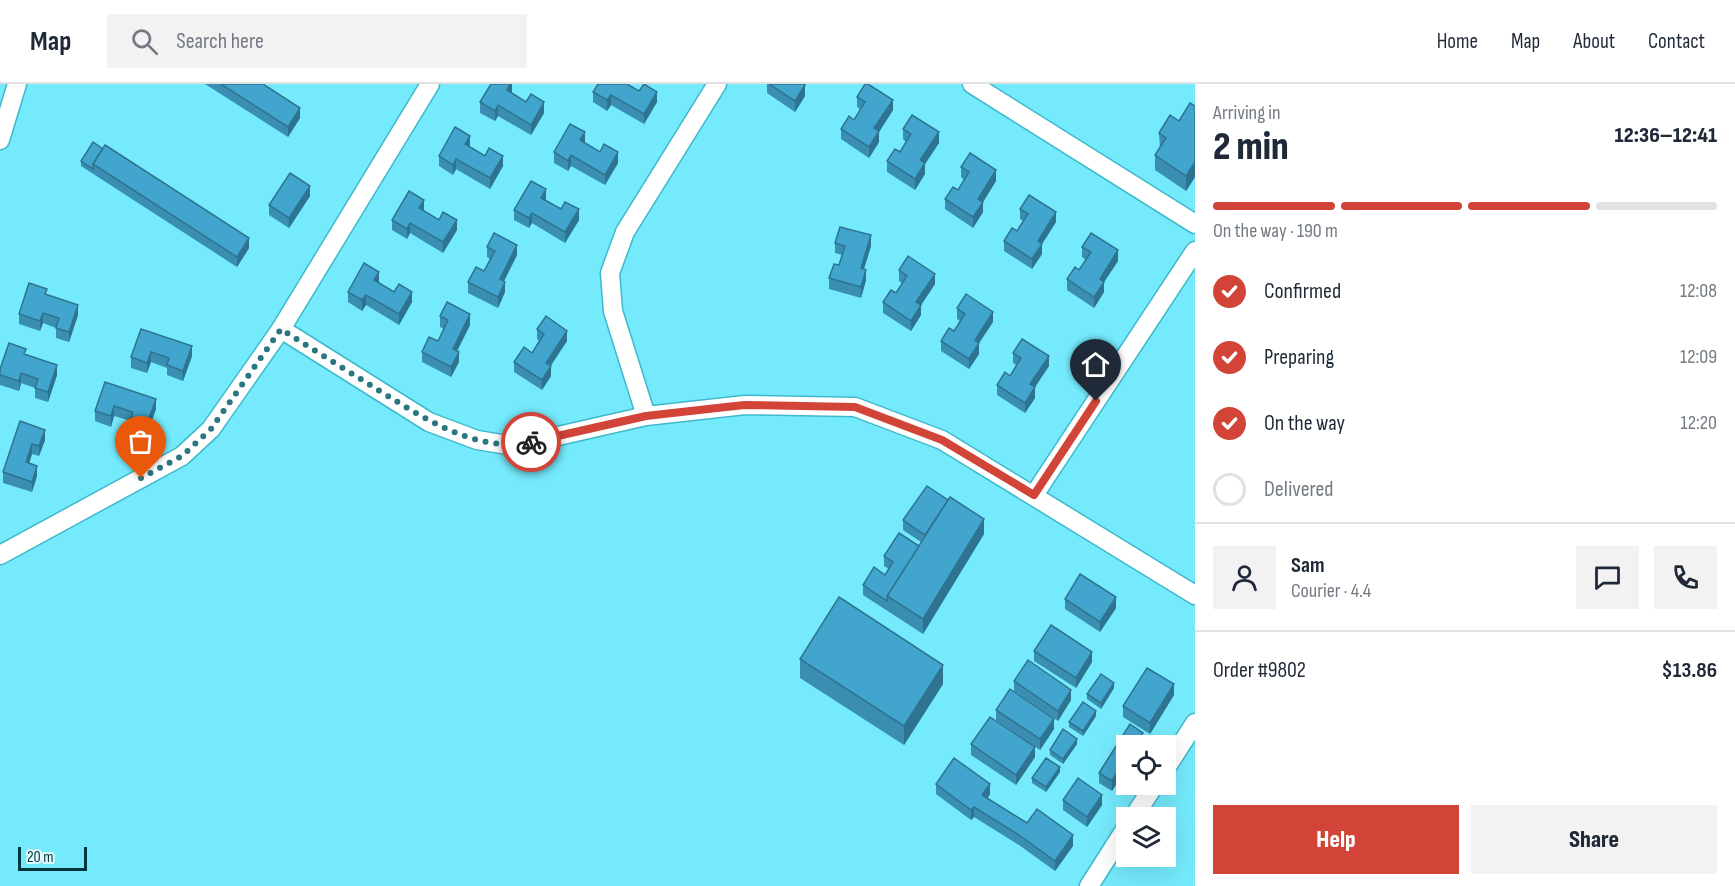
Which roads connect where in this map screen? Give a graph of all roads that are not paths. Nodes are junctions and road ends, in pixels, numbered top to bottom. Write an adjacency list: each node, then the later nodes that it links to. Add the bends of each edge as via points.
1 (17, 84): 5 (street)
2 (430, 84): 8 (street)
3 (717, 84): 9 (street, via 625,232 610,273 613,311)
4 (972, 84): 6 (street)
5 (0, 140)
6 (1195, 224)
7 (1195, 251): 10 (street)
8 (281, 329): 9 (street, via 429,422 477,440 514,446); 11 (street, via 211,429 182,456)
9 (646, 416): 10 (street, via 745,405 855,407 942,440)
10 (1034, 495): 12 (street)
11 (0, 555)
12 (1195, 595)
13 (1195, 723): 14 (street)
14 (1176, 752)
15 (1116, 844): 16 (street)
16 (1089, 886)

